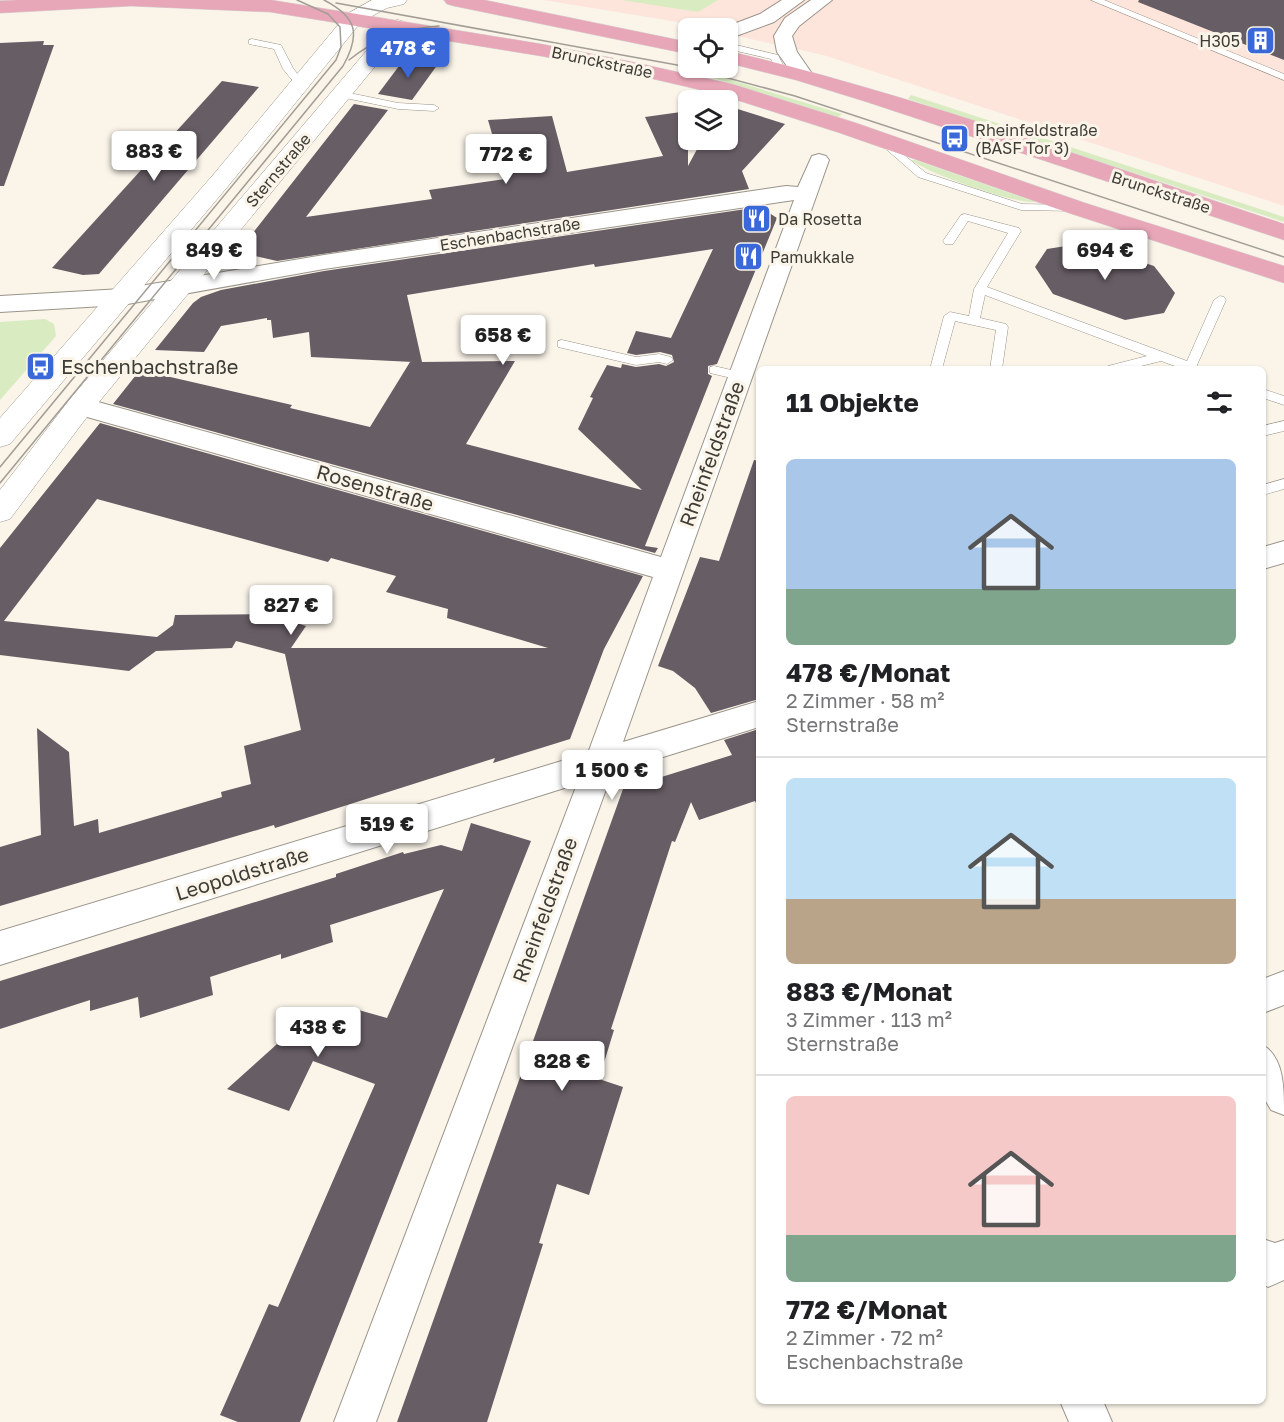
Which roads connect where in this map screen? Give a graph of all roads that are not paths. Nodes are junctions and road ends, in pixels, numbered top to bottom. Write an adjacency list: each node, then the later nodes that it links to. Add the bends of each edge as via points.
1 (397, 0): 7 (main road)
2 (454, 0): 11 (main road, Brunckstraße)
3 (795, 0): 9 (street)
4 (823, 0): 14 (street, via 792,22 783,36)
5 (1096, 0): 15 (lane)
6 (0, 7): 7 (main road, Brunckstraße, via 131,0 209,2)
7 (354, 18): 8 (main road, Brunckstraße); 16 (main road, Sternstraße)
8 (398, 26): 17 (main road, Sternstraße); 23 (main road, Brunckstraße, via 541,50 724,89)
9 (738, 29)
10 (252, 42): 16 (lane, via 278,46)
11 (678, 44)
12 (738, 48): 14 (lane, via 775,57)
13 (738, 59): 14 (main road, Brunckstraße)
14 (791, 72): 21 (main road, Brunckstraße)
15 (1284, 77)
16 (300, 84): 26 (main road, Sternstraße)
17 (340, 94): 18 (lane, via 398,106); 24 (main road, Sternstraße)
18 (434, 108)
19 (819, 160): 20 (street, Rheinfeldstraße)
20 (805, 194): 24 (street, Eschenbachstraße, via 786,193); 49 (street, Rheinfeldstraße, via 727,373)
21 (1284, 232)
22 (949, 241): 25 (lane, via 965,218 1015,231)
23 (1284, 275)
24 (182, 285): 26 (street, Eschenbachstraße); 40 (main road, Sternstraße)
25 (980, 289): 29 (lane); 31 (lane)
26 (122, 297): 28 (street, Eschenbachstraße); 43 (main road, Sternstraße)
27 (1220, 300): 37 (lane)
28 (0, 304)
29 (974, 321): 33 (lane, via 950,316); 34 (lane, via 1002,327)
30 (562, 344): 32 (lane, via 636,361)
31 (1160, 357): 35 (lane); 36 (lane)
32 (667, 360)
33 (937, 366)
34 (996, 366)
35 (1124, 366)
36 (1187, 366)
37 (1194, 366)
38 (1266, 394): 39 (lane)
39 (1284, 402)
40 (80, 406): 46 (main road, Sternstraße); 49 (street, Rosenstraße)
41 (1284, 426): 42 (lane)
42 (1266, 430)
43 (0, 437)
44 (1284, 484): 45 (lane)
45 (1266, 489)
46 (0, 511)
47 (1284, 552): 48 (street)
48 (1266, 557)
49 (670, 571): 51 (street, Rheinfeldstraße)
50 (756, 715): 51 (street, Leopoldstraße)
51 (600, 763): 52 (street, Leopoldstraße); 60 (street, Rheinfeldstraße)
52 (0, 948)
53 (1284, 988): 54 (street)
54 (1266, 995)
55 (1266, 1068): 56 (street)
56 (1284, 1097)
57 (1284, 1259): 58 (street, via 1268,1267)
58 (1266, 1263)
59 (1082, 1404): 61 (street)
60 (355, 1422)
61 (1091, 1422)

